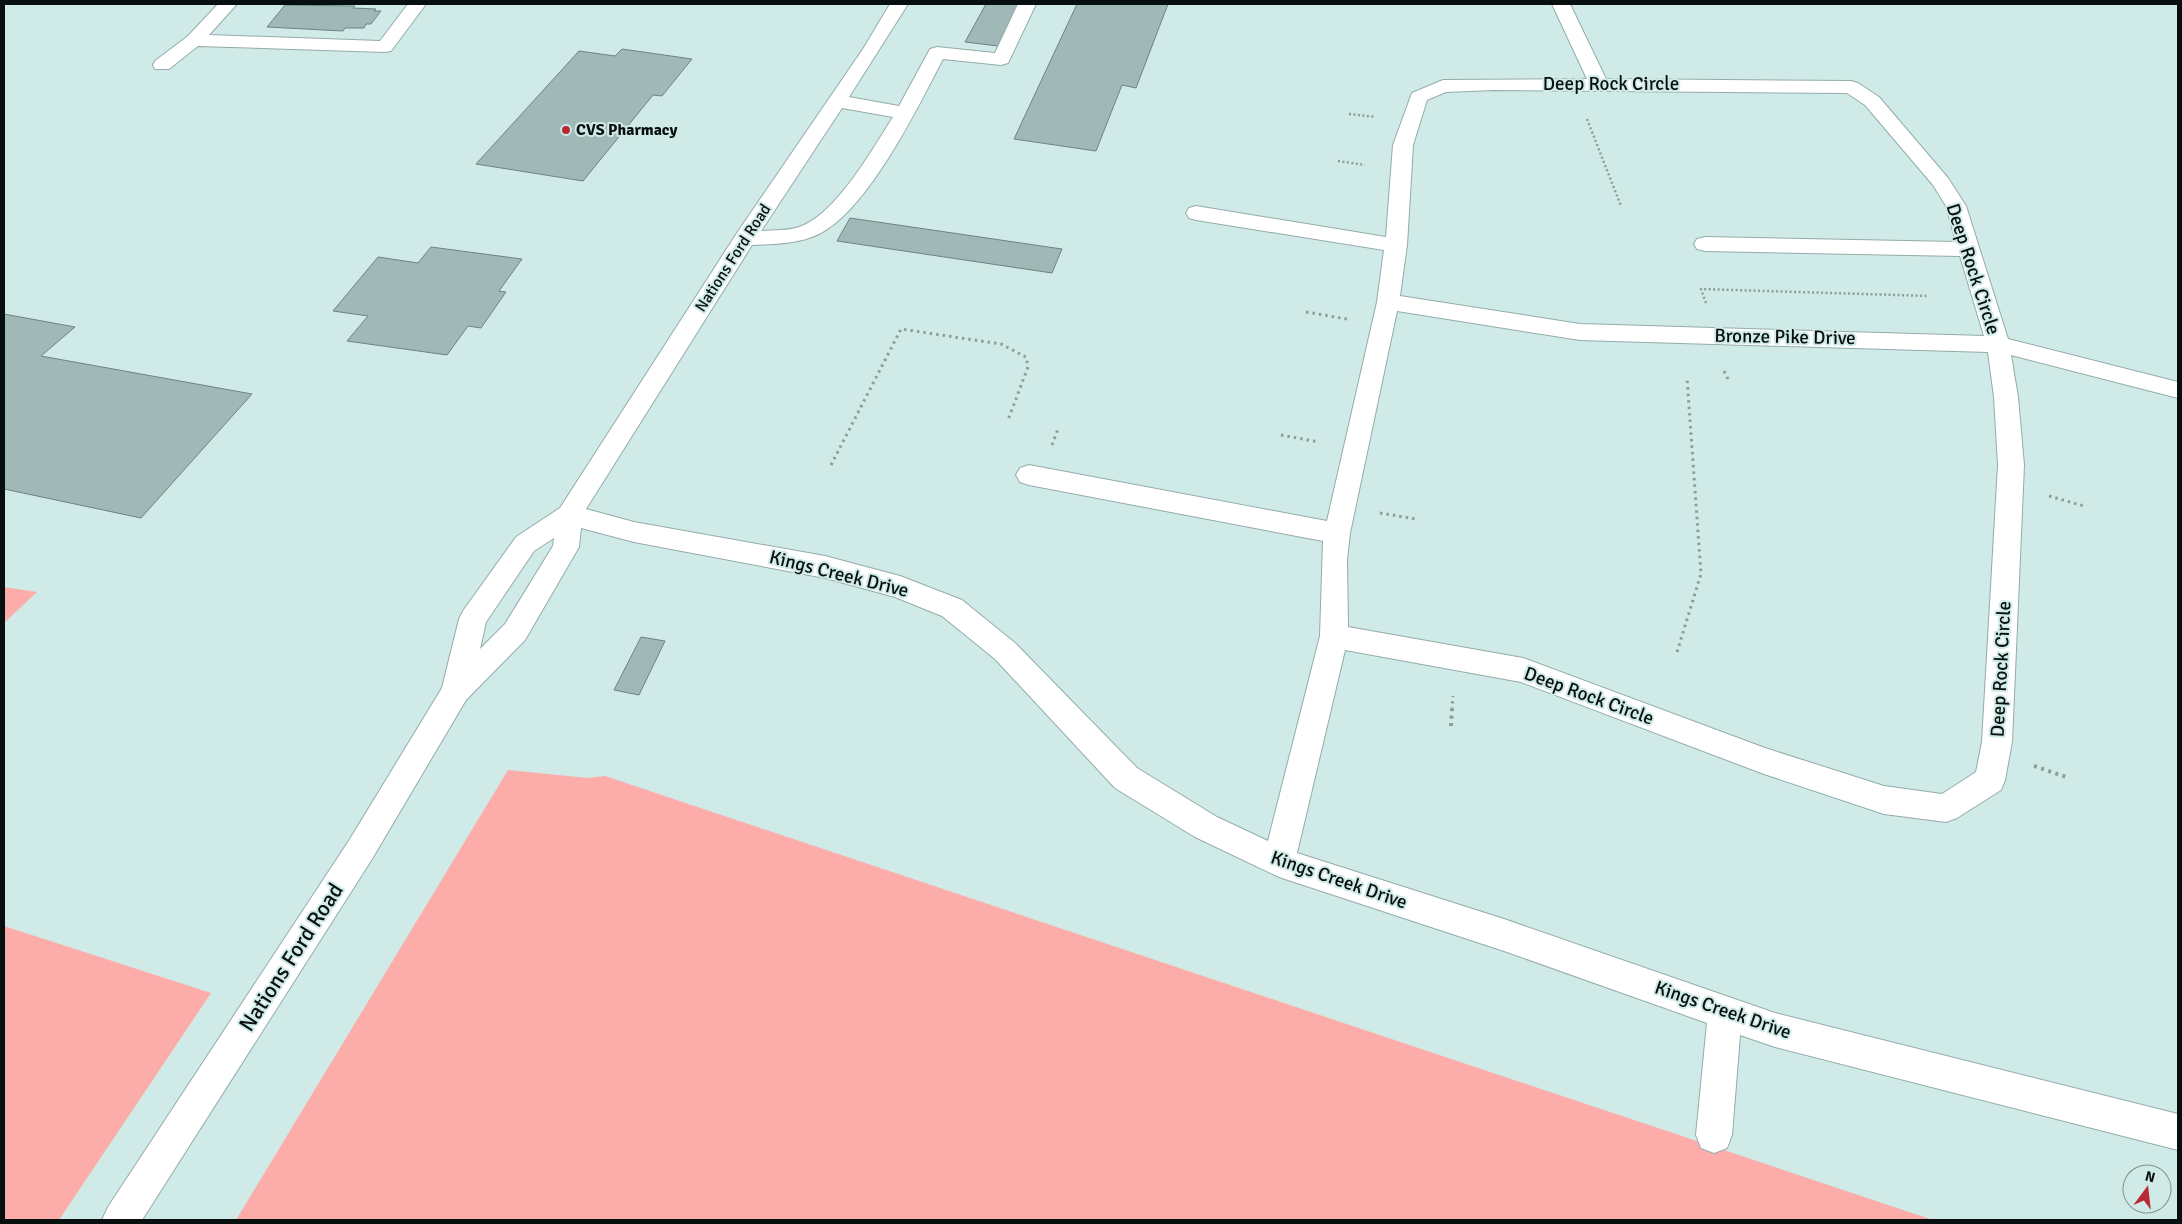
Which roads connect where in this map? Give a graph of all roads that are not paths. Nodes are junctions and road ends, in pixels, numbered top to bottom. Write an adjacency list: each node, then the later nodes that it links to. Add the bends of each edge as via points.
1 (228, 4): 6 (street)
2 (417, 4): 6 (street, via 385,48)
3 (899, 4): 9 (street, Nations Ford Road)
4 (1027, 4): 10 (street, via 1001,59 937,53)
5 (1561, 4): 8 (street)
6 (194, 40): 7 (street)
7 (162, 65)
8 (1598, 83): 14 (street, Deep Rock Circle, via 1443,86 1419,97 1403,145); 15 (street, Deep Rock Circle, via 1851,87 1872,101 1941,182 1956,206)
9 (837, 102): 10 (street); 12 (street, Nations Ford Road)
10 (905, 113): 12 (street, via 861,181 830,218 812,230)
11 (1196, 213): 14 (street)
12 (745, 238): 20 (street, Nations Ford Road)
13 (1705, 244): 15 (street)
14 (1396, 246): 16 (street, Deep Rock Circle)
15 (1969, 249): 17 (street, Deep Rock Circle)
16 (1385, 314): 17 (street, Bronze Pike Drive, via 1580,332); 21 (street, Deep Rock Circle)
17 (1998, 344): 18 (street, Bronze Pike Drive); 22 (street, Deep Rock Circle, via 2011,465 1998,742 1990,780 1946,808 1884,800 1764,761 1523,670)
18 (2178, 390)
19 (1029, 475): 21 (street)
20 (569, 515): 23 (street, Nations Ford Road, via 566,547 514,632); 23 (street, Nations Ford Road, via 525,544 473,619); 24 (street, Kings Creek Drive, via 634,532 825,567 900,587 952,608 1005,652 1126,778 1206,827)
21 (1337, 533): 22 (street, Deep Rock Circle)
22 (1334, 636): 24 (street, Deep Rock Circle)
23 (456, 691): 28 (street, Nations Ford Road, via 361,849)
24 (1279, 862): 25 (street, Kings Creek Drive, via 1504,935)
25 (1725, 1013): 26 (street, Kings Creek Drive, via 1775,1030); 27 (street)
26 (2178, 1132)
27 (1714, 1135)
28 (121, 1220)

